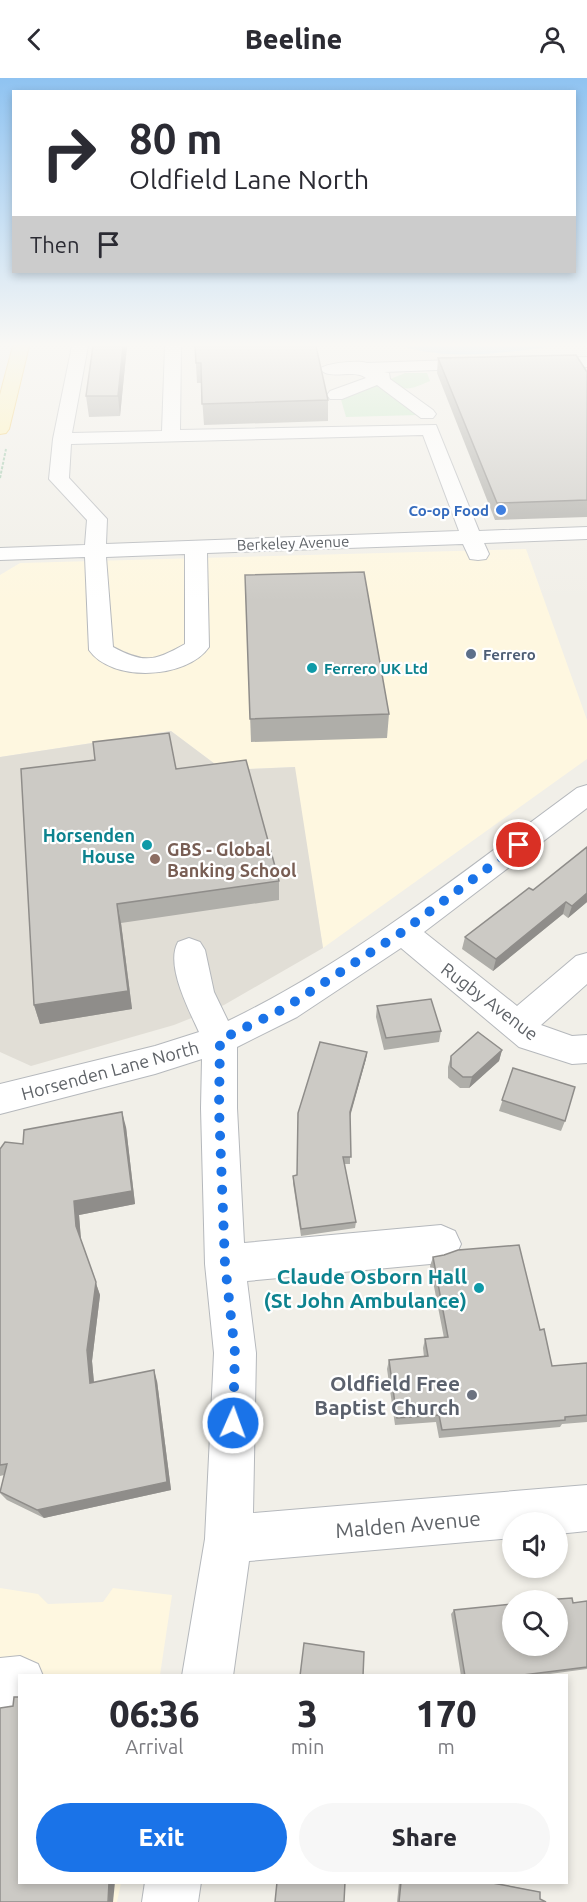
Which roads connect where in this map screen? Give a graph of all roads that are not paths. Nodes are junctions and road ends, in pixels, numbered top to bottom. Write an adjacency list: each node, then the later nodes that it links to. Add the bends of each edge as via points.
1 (64, 431): 6 (street)
2 (171, 431): 5 (street)
3 (366, 431): 5 (street)
4 (434, 431): 8 (street, via 442,436 465,525)
5 (171, 436): 6 (street)
6 (62, 439): 10 (street, via 59,479 97,519)
7 (587, 533): 8 (street, Berkeley Avenue)
8 (475, 545): 9 (street, Berkeley Avenue)
9 (196, 547): 10 (street, Berkeley Avenue); 10 (street, via 197,647 168,664 129,666 101,650)
10 (95, 550): 11 (street, Berkeley Avenue)
11 (0, 554)
12 (587, 794): 13 (street, Horsenden Lane North)
13 (402, 932): 16 (street, Rugby Avenue); 17 (street, Horsenden Lane North, via 285,1008)
14 (189, 950): 17 (street, via 197,992)
15 (587, 965): 16 (street)
16 (517, 1026): 18 (street, Rugby Avenue, via 553,1046)
17 (220, 1040): 19 (street, Horsenden Lane North); 21 (street)
18 (587, 1049)
19 (0, 1099)
20 (441, 1244): 21 (street)
21 (225, 1264): 23 (street, via 235,1353)
22 (587, 1508): 23 (street, Malden Avenue)
23 (229, 1539): 24 (street)
24 (207, 1674)
25 (18, 1682): 26 (street)
26 (0, 1684)
27 (173, 1884): 28 (street)
28 (170, 1902)

